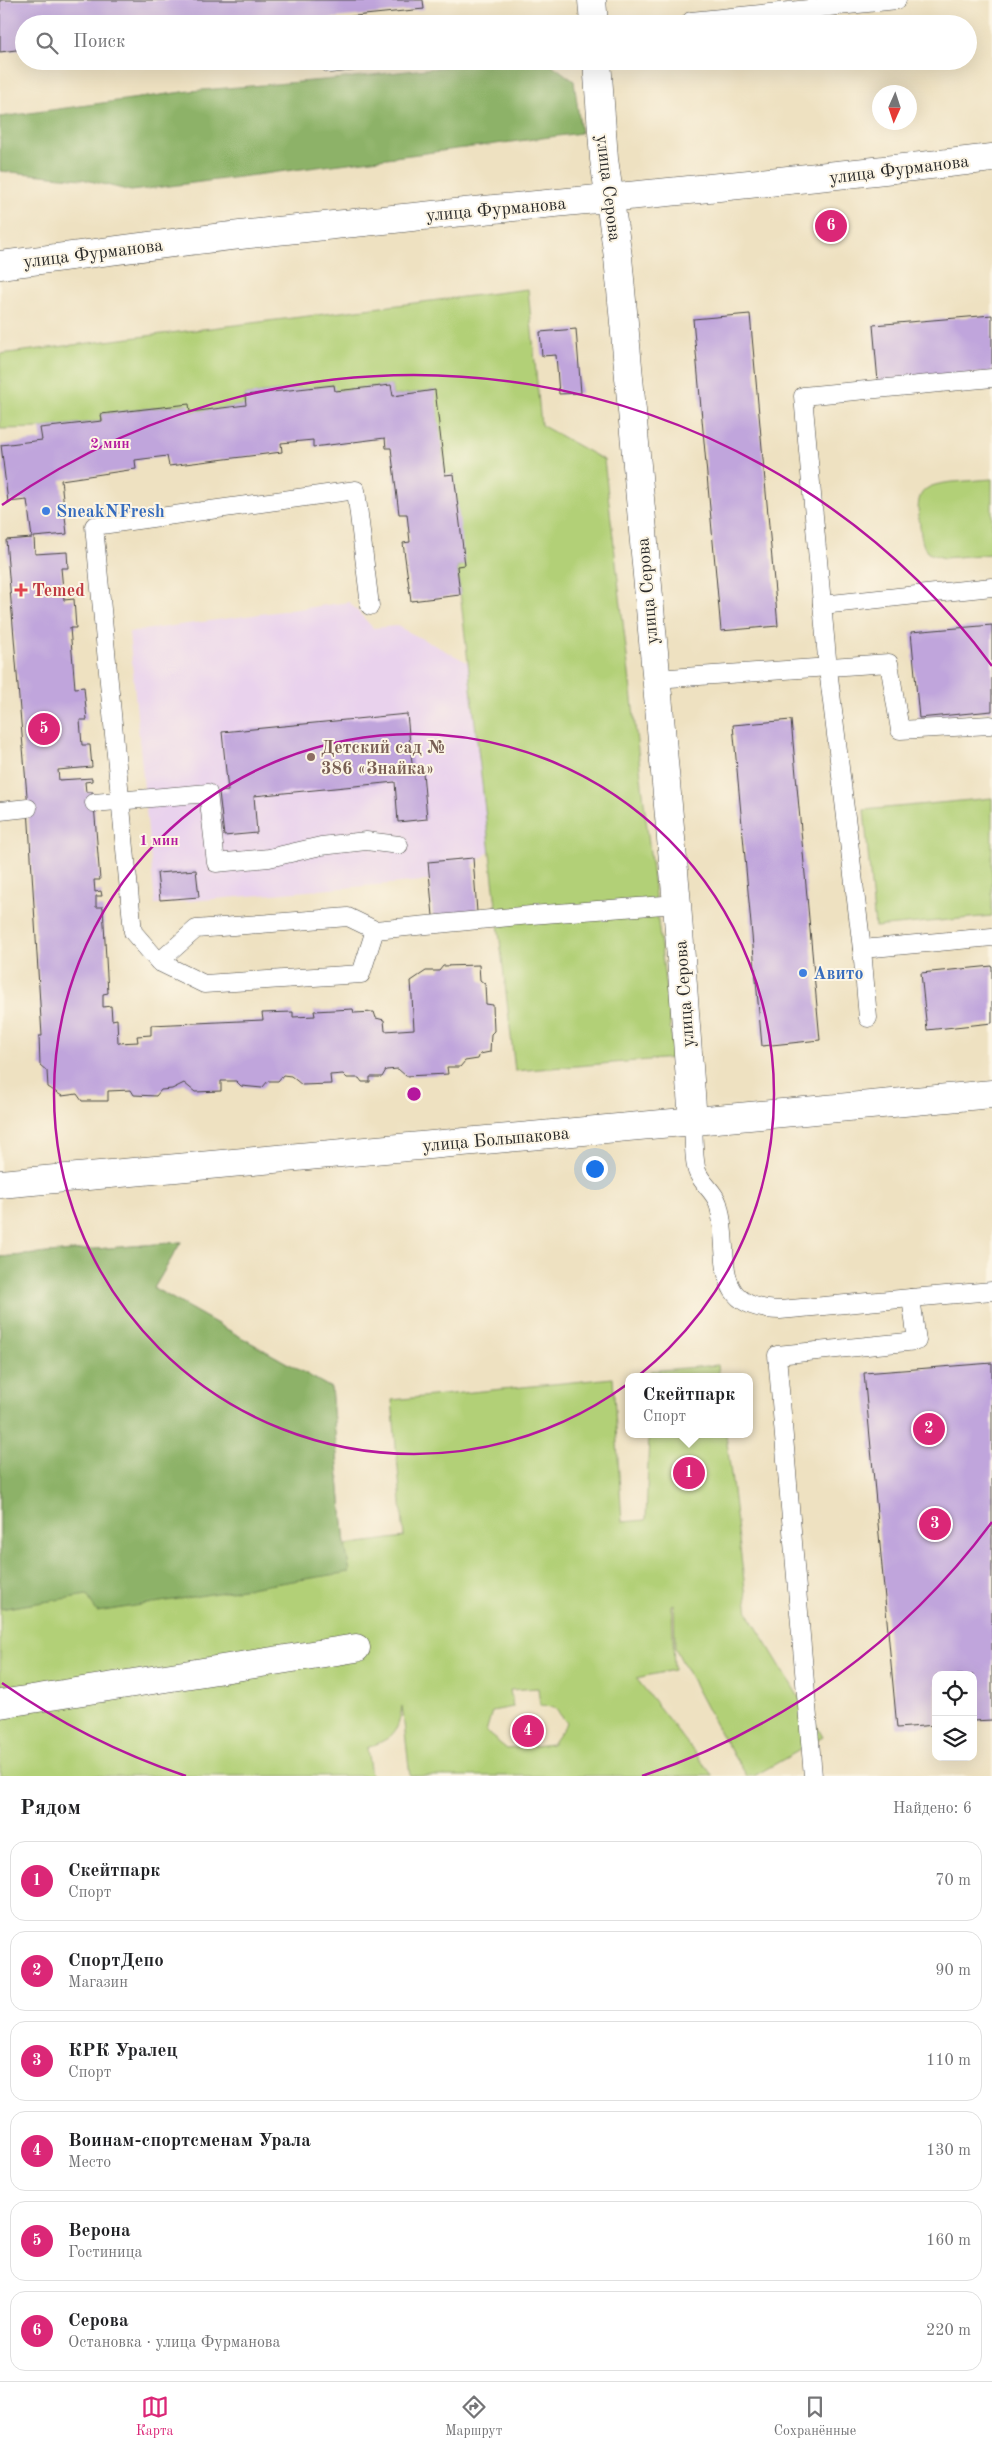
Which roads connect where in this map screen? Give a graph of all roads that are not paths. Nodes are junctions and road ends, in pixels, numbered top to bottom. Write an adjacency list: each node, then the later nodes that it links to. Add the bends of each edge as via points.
1 (592, 0): 3 (street)
2 (897, 0): 4 (lane)
3 (593, 15)
4 (750, 15)
5 (598, 70): 7 (street, улица Серова)
6 (992, 158): 7 (street, улица Фурманова)
7 (610, 200): 8 (street, улица Фурманова, via 539,204 247,234); 14 (street, улица Серова, via 618,257)
8 (0, 265)
9 (992, 378): 11 (lane, via 804,396)
10 (992, 587): 11 (lane)
11 (822, 605): 13 (lane)
12 (370, 606): 16 (lane, via 356,490 94,526)
13 (828, 669): 14 (lane); 15 (lane, via 889,663 900,730); 24 (lane)
14 (655, 679): 21 (street, улица Серова)
15 (990, 725)
16 (121, 800): 17 (lane); 20 (lane, via 208,792 216,863 269,858 321,846 366,841); 25 (lane, via 133,932)
17 (94, 803)
18 (28, 808): 19 (lane)
19 (0, 811)
20 (399, 845)
21 (677, 904): 22 (lane); 28 (street, улица Серова)
22 (375, 930): 25 (lane, via 348,917 196,929); 25 (lane, via 361,974 204,984)
23 (992, 937): 24 (lane)
24 (862, 949): 26 (lane)
25 (159, 962)
26 (868, 1018)
27 (992, 1094): 28 (street, улица Большакова)
28 (693, 1121): 29 (street, улица Большакова); 31 (lane, via 697,1171 718,1202 727,1277 743,1303 760,1309 780,1310)
29 (0, 1184)
30 (992, 1291): 31 (lane)
31 (911, 1298): 34 (lane, via 917,1341 777,1355)
32 (356, 1648): 33 (street)
33 (0, 1704)
34 (813, 1776)

